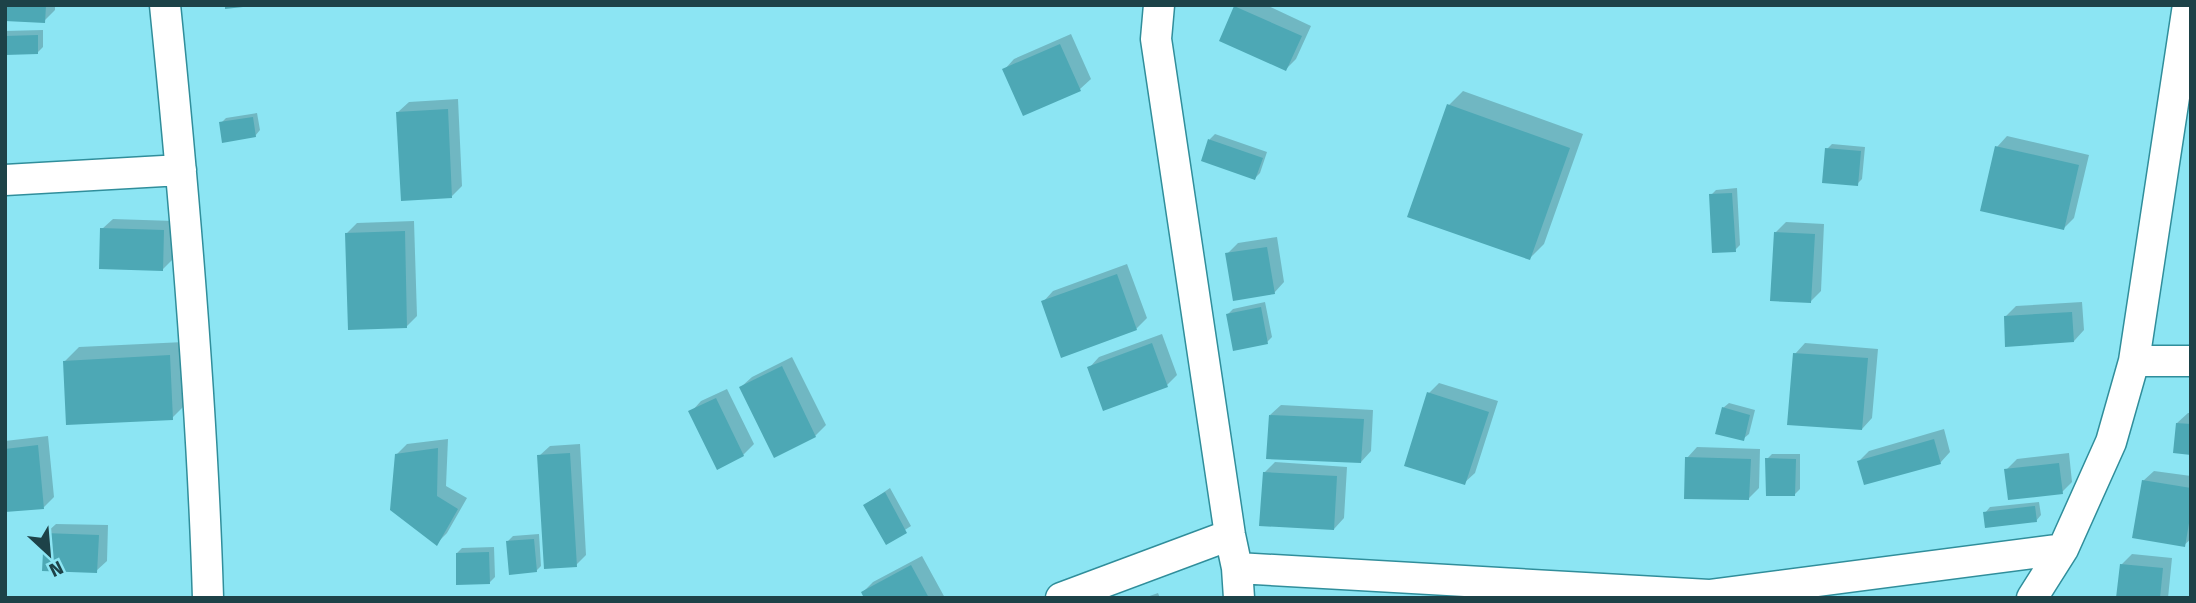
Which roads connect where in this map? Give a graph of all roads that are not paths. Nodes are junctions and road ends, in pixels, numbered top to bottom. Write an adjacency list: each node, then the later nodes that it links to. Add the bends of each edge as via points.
1 (165, 5): 4 (street)
2 (1159, 5): 8 (street, via 1156,39)
3 (2188, 5): 6 (street)
4 (181, 170): 5 (street); 11 (street)
5 (5, 180)
6 (2134, 361): 7 (street); 9 (street, via 2111,443)
7 (2191, 361)
8 (1230, 535): 10 (street); 12 (street)
9 (2063, 549): 10 (street, via 1709,595); 14 (street)
10 (1237, 568): 13 (street)
11 (208, 598)
12 (1061, 598)
13 (1240, 598)
14 (2032, 598)

